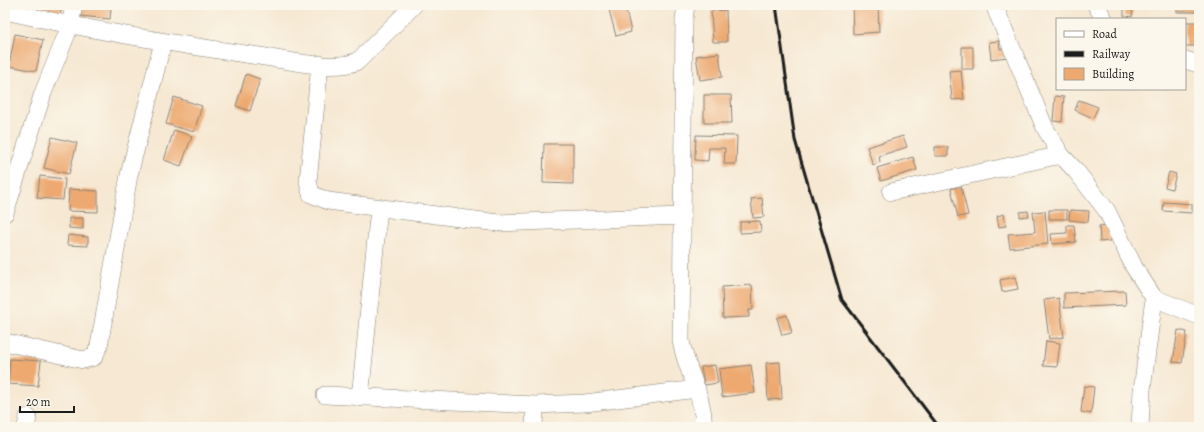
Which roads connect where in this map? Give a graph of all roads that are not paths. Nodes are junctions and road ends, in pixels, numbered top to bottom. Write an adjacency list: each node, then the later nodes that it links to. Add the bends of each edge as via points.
1 (74, 5): 8 (street)
2 (414, 5): 11 (street, via 358,61 349,65)
3 (686, 5): 17 (street)
4 (1096, 5): 7 (street)
5 (990, 6): 13 (street, via 1045,128)
6 (5, 11): 8 (street)
7 (1103, 18)
8 (70, 26): 9 (street); 16 (street, via 43,94)
9 (163, 42): 11 (street); 20 (street, via 129,175 100,346 94,357 83,360)
10 (1186, 60): 12 (street)
11 (320, 64): 15 (street, via 308,181 311,194 328,201)
12 (1199, 64)
13 (1061, 155): 14 (street); 18 (street, via 1107,211 1134,267)
14 (891, 192)
15 (379, 208): 17 (street, via 498,223); 23 (street)
16 (5, 213)
17 (682, 216): 21 (street, via 681,341 684,359)
18 (1154, 298): 19 (street); 27 (street, via 1142,390)
19 (1199, 316)
20 (5, 342)
21 (697, 389): 24 (street, via 585,404); 26 (street, via 704,410)
22 (325, 395): 23 (street)
23 (360, 398): 24 (street)
24 (535, 405): 25 (street)
25 (534, 427)
26 (704, 427)
27 (1140, 427)

